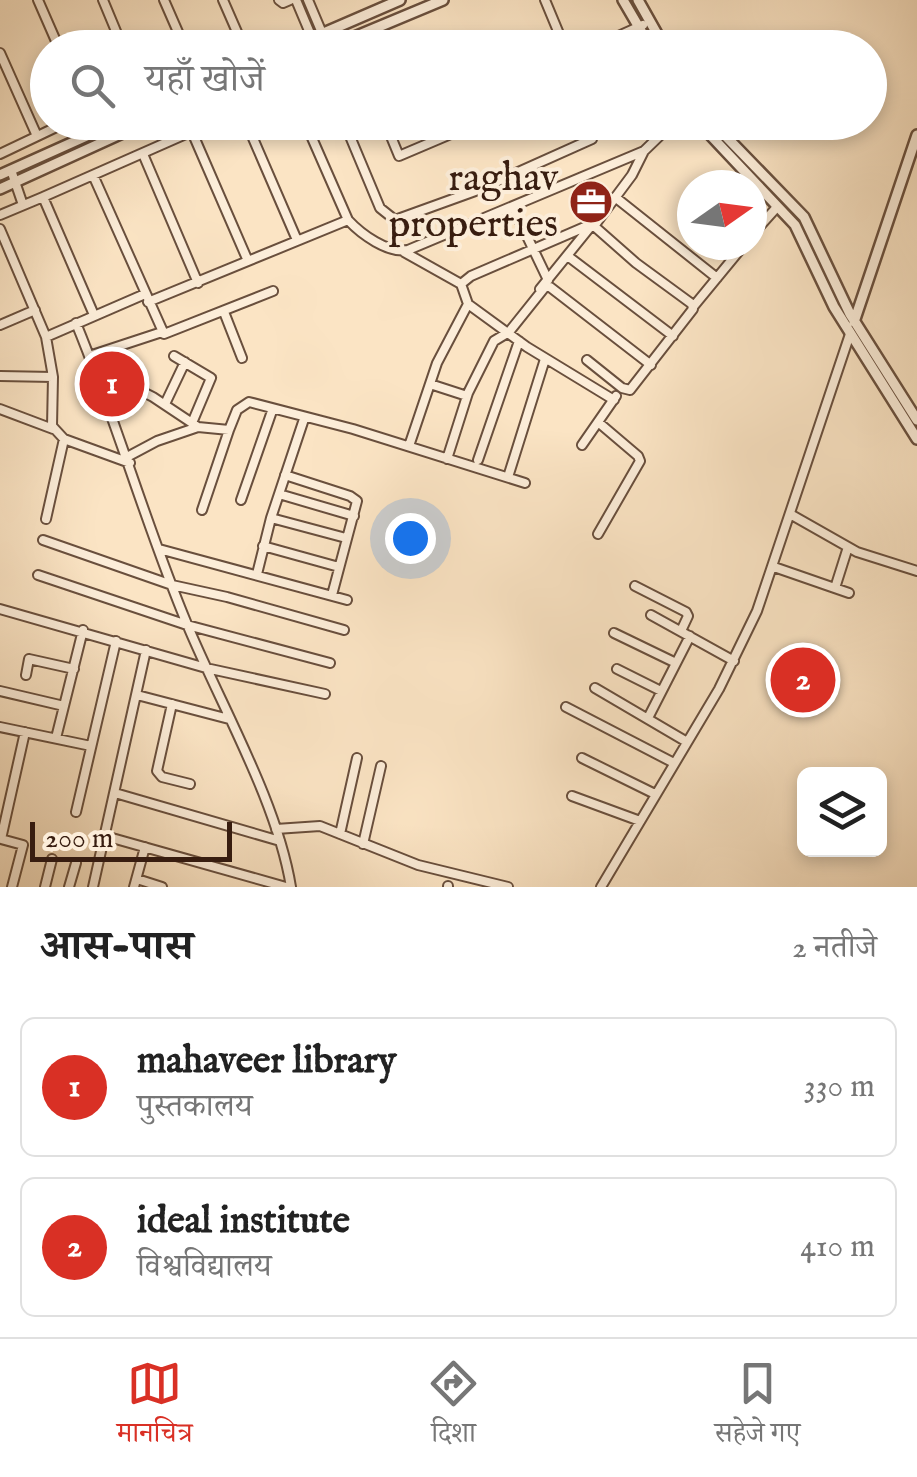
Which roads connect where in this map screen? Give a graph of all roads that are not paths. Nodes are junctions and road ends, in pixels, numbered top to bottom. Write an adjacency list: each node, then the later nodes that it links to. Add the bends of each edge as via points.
1 (38, 0): 15 (street)
2 (103, 0): 16 (street)
3 (164, 0): 17 (street)
4 (223, 0): 18 (street)
5 (279, 0): 6 (street)
6 (293, 0): 19 (street)
7 (308, 0): 20 (street)
8 (400, 0): 21 (street)
9 (444, 0): 22 (street)
10 (545, 0): 23 (street)
11 (624, 0): 14 (street)
12 (638, 0): 13 (street)
13 (649, 20): 14 (street); 25 (street)
14 (639, 28): 24 (street)
15 (51, 30)
16 (116, 30)
17 (177, 30)
18 (236, 30)
19 (309, 30)
20 (313, 30)
21 (334, 30)
22 (372, 30)
23 (558, 30)
24 (634, 30)
25 (654, 30)
26 (0, 53): 27 (street)
27 (30, 120)
28 (917, 135): 79 (street)
29 (30, 139): 43 (street)
30 (78, 140): 46 (street)
31 (107, 140): 49 (street)
32 (174, 140): 45 (street)
33 (195, 140): 66 (street)
34 (254, 140): 61 (street)
35 (313, 140): 58 (street)
36 (352, 140): 39 (street, via 380,208 395,220)
37 (393, 140): 38 (street, via 399,156)
38 (437, 140)
39 (590, 140)
40 (655, 140): 44 (street)
41 (715, 140): 55 (street)
42 (730, 140): 79 (street, via 804,216)
43 (1, 151)
44 (644, 151): 52 (street); 54 (street)
45 (143, 154): 48 (street); 69 (street)
46 (11, 170): 47 (street); 49 (street)
47 (0, 175)
48 (93, 175): 51 (street); 73 (street)
49 (15, 182): 50 (street); 53 (street)
50 (0, 189)
51 (43, 197): 53 (street); 78 (street)
52 (615, 197): 59 (street); 67 (street)
53 (23, 205): 56 (street)
54 (512, 207): 62 (street); 63 (street)
55 (777, 207): 57 (street); 84 (street, via 795,225)
56 (0, 214)
57 (767, 218)
58 (348, 220): 61 (street); 63 (street)
59 (594, 223): 62 (street); 68 (street); 75 (street)
60 (0, 229): 76 (street)
61 (297, 240): 66 (street)
62 (532, 250): 68 (street); 70 (street)
63 (402, 252): 70 (street)
64 (569, 257): 85 (street)
65 (732, 260): 67 (street)
66 (248, 261): 69 (street)
67 (717, 278): 75 (street)
68 (548, 280): 71 (street)
69 (198, 283): 73 (street)
70 (461, 284): 74 (street)
71 (540, 290): 83 (street); 94 (street, via 550,287)
72 (273, 291): 77 (street)
73 (146, 298): 78 (street); 82 (street)
74 (468, 304): 83 (street); 98 (street)
75 (693, 307): 85 (street)
76 (36, 310): 81 (street); 86 (street)
77 (224, 312): 82 (street); 90 (street)
78 (94, 315): 80 (street)
79 (854, 321): 84 (street); 106 (street)
80 (76, 323): 86 (street); 88 (street)
81 (0, 325)
82 (162, 332): 88 (street)
83 (508, 332): 87 (street); 100 (street, via 494,340)
84 (850, 334): 112 (street); 124 (street)
85 (674, 336): 94 (street)
86 (46, 337): 97 (street)
87 (519, 341): 91 (street); 117 (street)
88 (90, 356): 95 (street)
89 (174, 356): 93 (street)
90 (242, 358)
91 (546, 359): 101 (street); 119 (street)
92 (588, 360): 99 (street)
93 (185, 362): 102 (street); 108 (street, via 211,378)
94 (651, 365): 99 (street, via 633,388)
95 (94, 367): 102 (street); 116 (street)
96 (0, 376): 97 (street)
97 (52, 378): 109 (street)
98 (430, 384): 100 (street); 114 (street)
99 (622, 388): 101 (street)
100 (467, 396): 115 (street)
101 (614, 400): 107 (street)
102 (165, 404): 108 (street)
103 (0, 409): 109 (street)
104 (272, 411): 105 (street); 110 (street, via 245,403); 122 (street)
105 (304, 419): 114 (street); 118 (street)
106 (917, 420)
107 (598, 422): 113 (street); 128 (street, via 640,461)
108 (195, 425): 110 (street); 116 (street)
109 (53, 429): 111 (street)
110 (229, 430): 123 (street)
111 (64, 439): 116 (street); 127 (street)
112 (917, 440)
113 (582, 445)
114 (409, 446): 115 (street)
115 (447, 458): 119 (street)
116 (129, 460): 133 (street)
117 (478, 460)
118 (285, 475): 121 (street); 125 (street, via 355,498)
119 (508, 476): 120 (street)
120 (525, 483)
121 (279, 494): 125 (street); 126 (street)
122 (241, 500)
123 (202, 510)
124 (790, 514): 132 (street); 135 (street)
125 (354, 516): 129 (street)
126 (271, 518): 129 (street); 131 (street)
127 (46, 520)
128 (598, 534)
129 (346, 538): 134 (street)
130 (43, 540): 139 (street)
131 (263, 546): 134 (street); 137 (street)
132 (848, 547): 136 (street); 141 (street)
133 (159, 548): 137 (street); 139 (street)
134 (339, 567): 143 (street)
135 (774, 567): 141 (street); 155 (street)
136 (917, 571)
137 (257, 574): 143 (street)
138 (38, 575): 147 (street)
139 (172, 585): 147 (street); 149 (street)
140 (634, 586): 150 (street, via 687,614)
141 (835, 588): 142 (street)
142 (848, 593)
143 (332, 596): 144 (street)
144 (347, 600)
145 (0, 609): 148 (street)
146 (651, 615): 150 (street)
147 (188, 624): 156 (street); 158 (street)
148 (83, 630): 153 (street); 160 (street)
149 (344, 630)
150 (681, 631): 152 (street)
151 (614, 632): 157 (street)
152 (690, 636): 155 (street); 157 (street)
153 (116, 641): 154 (street); 176 (street)
154 (146, 650): 158 (street); 166 (street)
155 (734, 662): 175 (street)
156 (330, 663)
157 (676, 663): 164 (street)
158 (206, 668): 165 (street); 171 (street)
159 (617, 668): 164 (street)
160 (74, 669): 161 (street, via 29,659); 168 (street)
161 (26, 675)
162 (595, 688): 170 (street)
163 (0, 691): 168 (street)
164 (662, 692): 170 (street)
165 (326, 694)
166 (137, 695): 167 (street); 182 (street)
167 (172, 704): 171 (street); 181 (street, via 157,771)
168 (64, 706): 174 (street)
169 (566, 707): 179 (street)
170 (648, 718): 175 (street)
171 (229, 719): 187 (street)
172 (0, 727): 173 (street)
173 (26, 732): 174 (street); 190 (street)
174 (56, 738): 176 (street)
175 (688, 742): 179 (street)
176 (91, 746): 185 (street)
177 (357, 758): 188 (street)
178 (582, 758): 183 (street)
179 (674, 763): 183 (street)
180 (381, 766): 192 (street)
181 (190, 784)
182 (115, 793): 189 (street); 191 (street)
183 (656, 794): 186 (street)
184 (572, 796): 186 (street)
185 (76, 812)
186 (640, 820): 204 (street)
187 (276, 829): 188 (street, via 310,825); 191 (street)
188 (340, 834): 192 (street)
189 (105, 836): 193 (street); 200 (street)
190 (1, 839): 197 (street, via 23,845)
191 (280, 842): 202 (street)
192 (363, 844): 203 (street)
193 (145, 847): 196 (street); 202 (street)
194 (52, 859): 198 (street)
195 (76, 863): 199 (street)
196 (136, 883): 201 (street)
197 (12, 887)
198 (45, 887)
199 (70, 887)
200 (93, 887)
201 (162, 887)
202 (288, 887)
203 (508, 887)
204 (600, 887)

